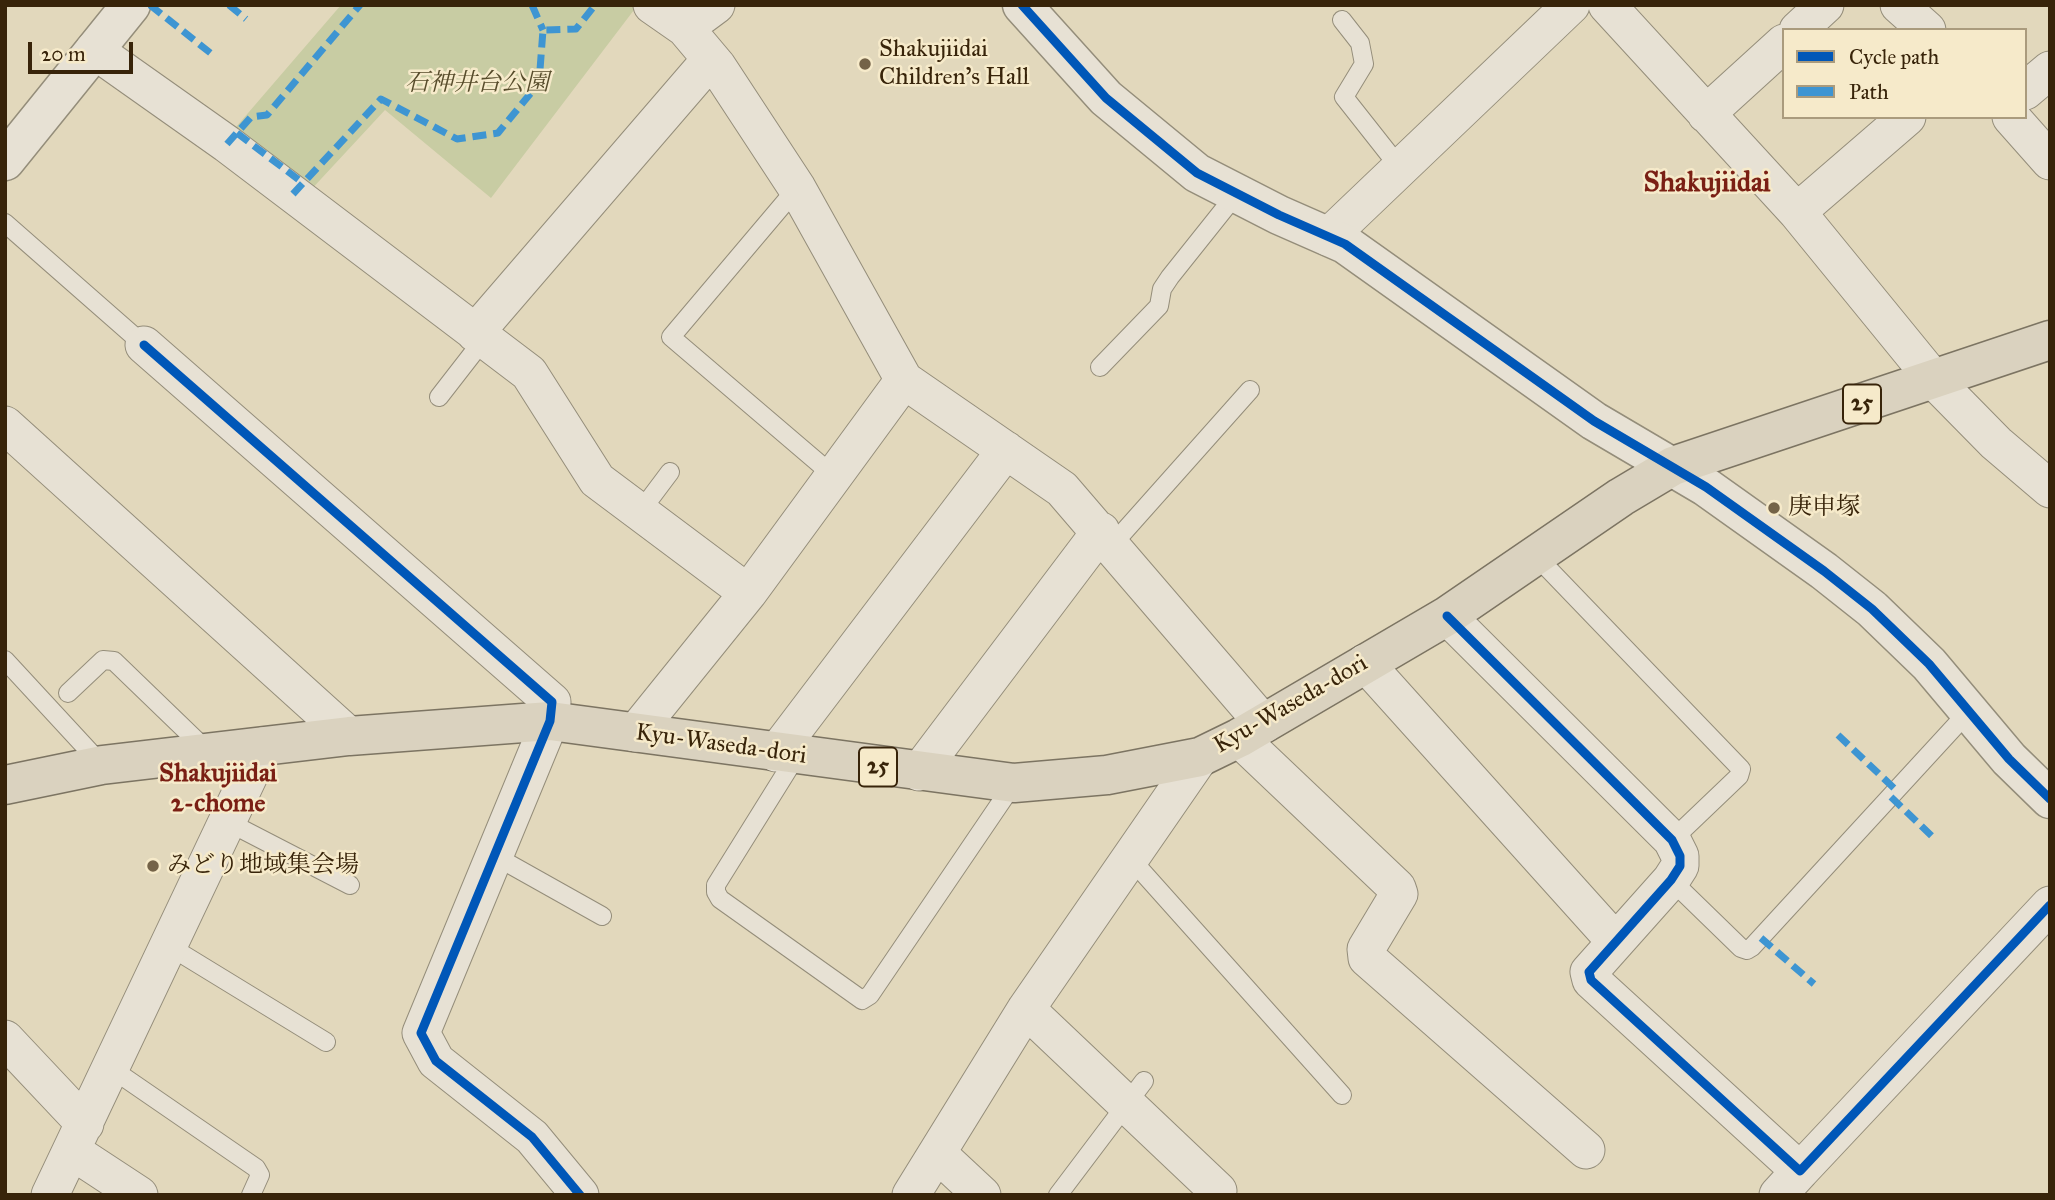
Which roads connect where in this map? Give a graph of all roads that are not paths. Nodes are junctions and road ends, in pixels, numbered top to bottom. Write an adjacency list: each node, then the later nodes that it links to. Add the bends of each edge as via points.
1 (131, 5): 14 (street)
2 (652, 5): 10 (street)
3 (716, 5): 10 (street)
4 (1022, 5): 25 (street, via 1106,98 1197,173)
5 (1571, 5): 23 (street)
6 (1607, 5): 18 (street)
7 (1825, 5): 11 (street)
8 (1899, 5): 12 (street)
9 (1342, 20): 23 (lane, via 1364,55 1364,64 1343,97)
10 (685, 28): 15 (street)
11 (1800, 28)
12 (1925, 28)
13 (1782, 45): 18 (street)
14 (94, 50): 21 (street); 29 (street, via 237,151)
15 (711, 59): 24 (street); 29 (street)
16 (2050, 70): 17 (street)
17 (2027, 89)
18 (1706, 114): 26 (street)
19 (1904, 119): 26 (street)
20 (2013, 119): 22 (street)
21 (5, 161)
22 (2050, 161)
23 (1400, 168): 28 (street)
24 (797, 188): 33 (street); 41 (lane, via 671,337)
25 (1237, 193): 28 (street); 32 (lane, via 1170,277 1159,306)
26 (1797, 212): 34 (street)
27 (5, 223): 31 (lane)
28 (1328, 237): 39 (street, via 1345,244 1594,421)
29 (480, 336): 36 (lane); 43 (street, via 529,373 597,480)
30 (2050, 340): 34 (main road, Kyu-Waseda-dori / 25)
31 (144, 345): 52 (street, via 547,696 554,708)
32 (1101, 367)
33 (904, 380): 38 (street); 41 (street)
34 (1935, 381): 39 (main road, Kyu-Waseda-dori / 25); 42 (street)
35 (1250, 390): 44 (lane)
36 (439, 397)
37 (5, 425): 55 (street)
38 (1006, 450): 44 (street, via 1062,489); 58 (street)
39 (1673, 466): 45 (main road, Kyu-Waseda-dori / 25); 51 (street, via 1857,597)
40 (670, 472): 43 (lane)
41 (835, 477): 46 (street)
42 (2050, 489)
43 (640, 512): 46 (street)
44 (1107, 538): 53 (street); 61 (street)
45 (1536, 556): 47 (main road, Kyu-Waseda-dori / 25); 66 (lane, via 1741,769 1740,776)
46 (748, 593): 54 (street)
47 (1447, 616): 49 (main road, Kyu-Waseda-dori / 25); 66 (street)
48 (5, 660): 60 (lane)
49 (1365, 663): 53 (main road, Kyu-Waseda-dori / 25); 73 (street)
50 (68, 693): 57 (lane, via 103,660 114,661 200,744)
51 (1969, 710): 64 (street); 69 (lane, via 1752,947 1741,948)
52 (550, 721): 54 (main road, Kyu-Waseda-dori / 25); 55 (main road, Kyu-Waseda-dori / 25); 67 (street)
53 (1252, 731): 59 (main road, Kyu-Waseda-dori / 25); 82 (street, via 1396,888 1399,894 1366,949 1367,958)
54 (635, 733): 58 (main road, Kyu-Waseda-dori / 25)
55 (349, 736): 56 (main road, Kyu-Waseda-dori / 25)
56 (263, 746): 57 (main road, Kyu-Waseda-dori / 25); 65 (street)
57 (203, 753): 60 (main road, Kyu-Waseda-dori / 25)
58 (787, 754): 61 (main road, Kyu-Waseda-dori / 25); 62 (lane, via 716,892 862,1000 870,995)
59 (1200, 757): 62 (main road, Kyu-Waseda-dori / 25, via 1107,775); 68 (street)
60 (102, 765): 63 (main road, Kyu-Waseda-dori / 25)
61 (919, 772): 62 (main road, Kyu-Waseda-dori / 25)
62 (1014, 783)
63 (5, 785)
64 (2050, 799)
65 (228, 821): 70 (lane); 74 (street)
66 (1672, 841): 69 (street, via 1680,860)
67 (495, 856): 72 (lane); 88 (street, via 421,1033 436,1061 532,1137)
68 (1130, 858): 75 (street); 80 (lane)
69 (1671, 880): 73 (street)
70 (350, 885)
71 (2050, 905): 84 (street)
72 (602, 916)
73 (1615, 941): 84 (street, via 1588,972 1591,981)
74 (169, 946): 77 (lane); 78 (street)
75 (1026, 1009): 79 (street); 83 (street)
76 (5, 1039): 81 (street)
77 (326, 1042)
78 (113, 1069): 81 (street); 87 (lane, via 256,1168 260,1175)
79 (1135, 1093): 91 (lane); 92 (street, via 1218,1191)
80 (1342, 1095)
81 (78, 1138): 85 (street); 86 (street)
82 (1586, 1150)
83 (938, 1154): 89 (street); 90 (street)
84 (1789, 1183)
85 (50, 1195)
86 (139, 1195)
87 (251, 1195)
88 (580, 1195)
89 (911, 1195)
90 (982, 1195)
91 (1058, 1195)
92 (1215, 1195)

